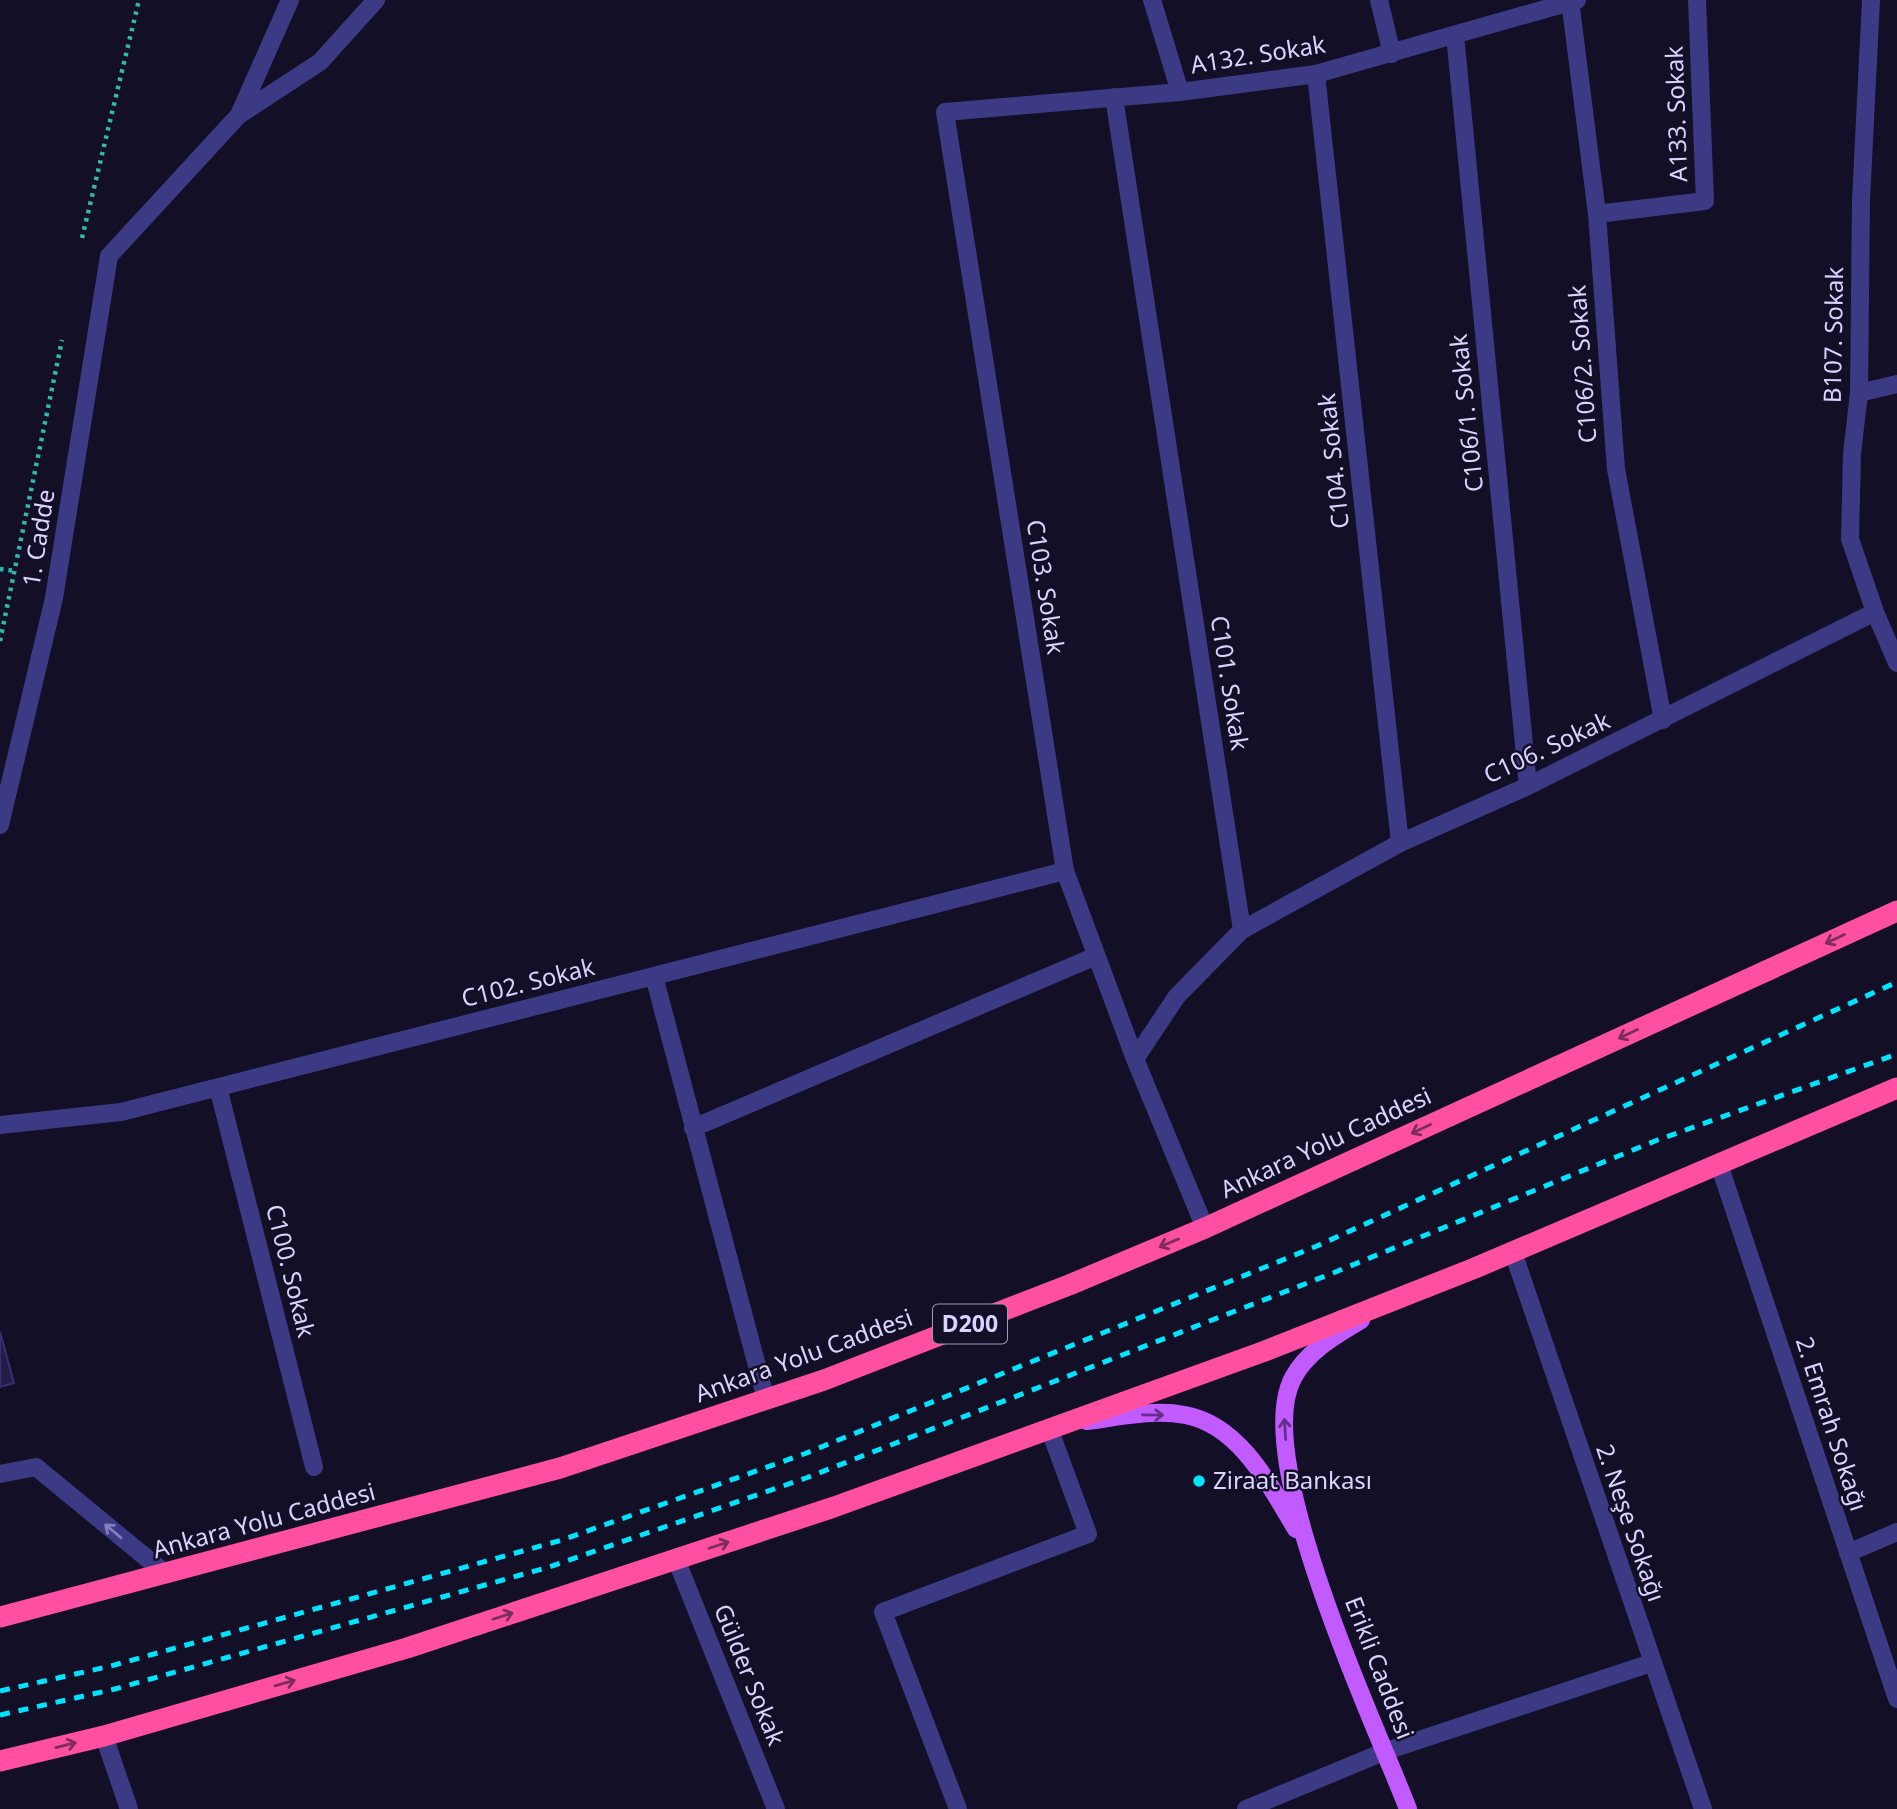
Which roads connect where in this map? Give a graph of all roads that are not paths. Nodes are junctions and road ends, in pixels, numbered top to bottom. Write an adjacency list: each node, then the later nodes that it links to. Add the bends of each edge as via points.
1 (290, 0): 14 (street)
2 (376, 0): 14 (street, via 320,62)
3 (1152, 0): 11 (street)
4 (1379, 0): 9 (street)
5 (1697, 0): 15 (street, A133. Sokak, via 1705,201)
6 (1871, 0): 17 (street, B107. Sokak)
7 (1572, 1): 8 (street, A132. Sokak); 15 (street, C106/2. Sokak)
8 (1455, 35): 9 (street, A132. Sokak); 21 (street, C106/1. Sokak)
9 (1392, 54): 10 (street, A132. Sokak)
10 (1316, 74): 11 (street, A132. Sokak); 23 (street, C104. Sokak)
11 (1180, 92): 12 (street, A132. Sokak)
12 (1114, 97): 13 (street, A132. Sokak); 26 (street, C101. Sokak)
13 (945, 112): 24 (street, C103. Sokak)
14 (239, 115): 22 (street, 1. Cadde, via 109,256 54,598)
15 (1597, 214): 20 (street, C106/2. Sokak, via 1616,469)
16 (1897, 384): 17 (street)
17 (1858, 393): 18 (street, B107. Sokak, via 1850,539)
18 (1875, 612): 19 (street, B107. Sokak); 20 (street, C106. Sokak)
19 (1897, 663)
20 (1663, 720): 21 (street, C106. Sokak)
21 (1528, 786): 23 (street, C106. Sokak)
22 (0, 825)
23 (1400, 843): 26 (street, C106. Sokak)
24 (1065, 871): 27 (street, C103. Sokak); 28 (street, C102. Sokak)
25 (1897, 911): 35 (highway, Ankara Yolu Caddesi / D200, one-way to 35)
26 (1242, 930): 29 (street, via 1177,996)
27 (1096, 956): 29 (street, C103. Sokak); 33 (street)
28 (653, 976): 30 (street, C102. Sokak); 33 (street)
29 (1135, 1059): 35 (street)
30 (218, 1087): 32 (street, C102. Sokak, via 121,1112); 40 (street, C100. Sokak)
31 (1897, 1088): 34 (highway)
32 (0, 1125)
33 (693, 1128): 38 (street)
34 (1719, 1164): 36 (highway); 44 (street, 2. Emrah Sokağı)
35 (1205, 1227): 38 (highway, Ankara Yolu Caddesi / D200, one-way to 38, via 1057,1290)
36 (1513, 1252): 37 (highway); 48 (street, 2. Neşe Sokağı)
37 (1394, 1300): 39 (highway); 43 (main road, one-way to 37, via 1288,1473 1284,1415 1292,1379 1307,1358 1330,1339)
38 (765, 1400): 46 (highway, Ankara Yolu Caddesi / D200, via 560,1468)
39 (1055, 1427): 43 (main road, one-way to 43, via 1139,1414 1186,1415 1225,1433 1250,1458); 45 (highway, one-way to 39); 55 (street, via 1088,1534 883,1612)
40 (314, 1467)
41 (0, 1474): 46 (street, one-way to 41, via 36,1467)
42 (1897, 1532): 44 (street)
43 (1304, 1544): 51 (main road, Erikli Caddesi)
44 (1848, 1552): 49 (street, 2. Emrah Sokağı)
45 (676, 1559): 50 (highway, one-way to 45, via 407,1648); 54 (street, Gülder Sokak)
46 (166, 1574): 47 (highway, Ankara Yolu Caddesi / D200)
47 (0, 1617)
48 (1651, 1663): 51 (street); 58 (street, 2. Neşe Sokağı)
49 (1897, 1699)
50 (104, 1736): 52 (highway, one-way to 50); 53 (street)
51 (1386, 1751): 56 (street); 57 (main road, Erikli Caddesi)
52 (0, 1761)
53 (129, 1809)
54 (776, 1809)
55 (958, 1809)
56 (1246, 1809)
57 (1408, 1809)
58 (1703, 1809)

